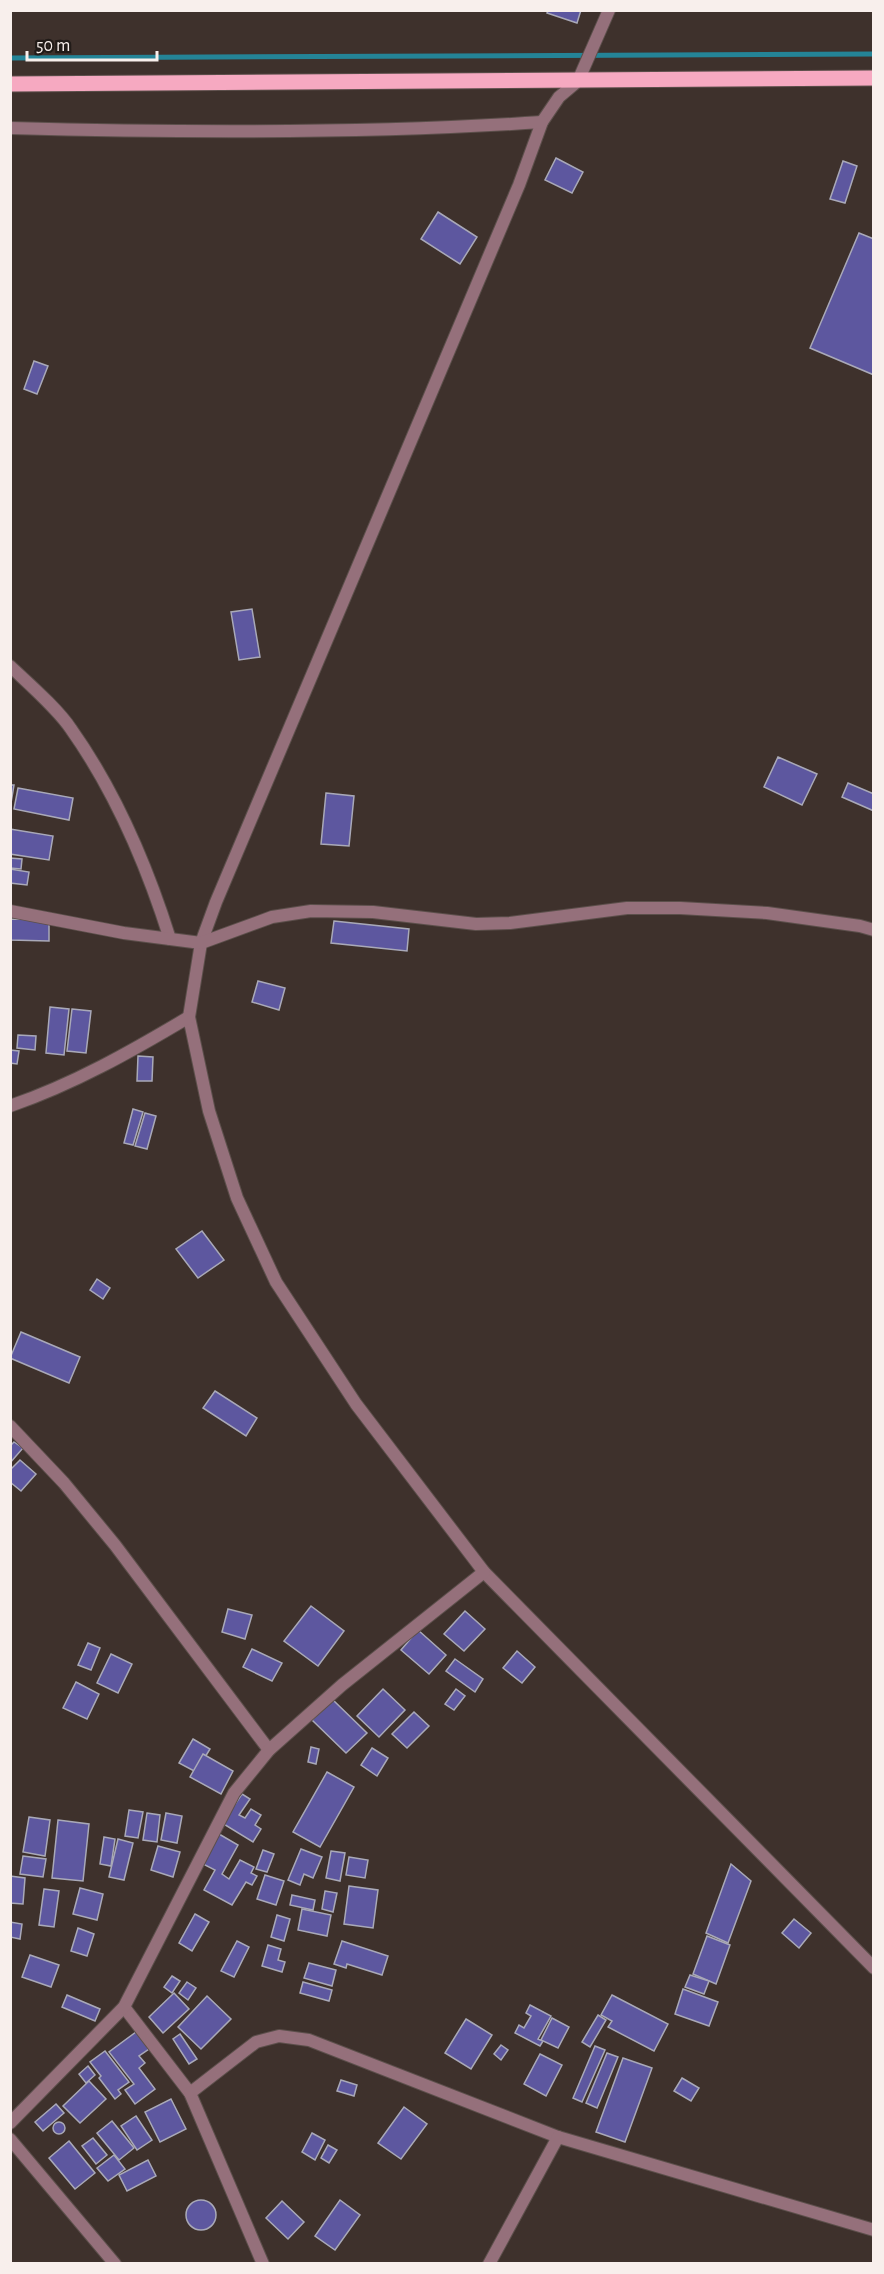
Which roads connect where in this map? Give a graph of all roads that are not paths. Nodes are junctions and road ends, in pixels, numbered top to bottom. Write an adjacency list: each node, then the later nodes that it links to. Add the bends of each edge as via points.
1 (609, 10): 3 (street)
2 (873, 78): 3 (main road)
3 (578, 81): 4 (main road); 5 (street, via 559,97)
4 (10, 84)
5 (542, 122): 6 (street, via 431,130); 11 (street)
6 (10, 128)
7 (10, 666): 10 (street, via 70,727 119,810 154,888)
8 (10, 911): 10 (street)
9 (873, 930): 11 (street, via 767,913 680,908 627,908 476,924 373,912 310,911 272,917)
10 (170, 939): 11 (street)
11 (201, 943): 12 (street)
12 (189, 1017): 13 (street, via 121,1057); 15 (street, via 209,1111 237,1198 276,1282 356,1404)
13 (10, 1106)
14 (10, 1426): 16 (street, via 115,1545)
15 (484, 1572): 16 (street, via 342,1685); 17 (street)
16 (269, 1750): 18 (street, via 234,1793)
17 (873, 1968)
18 (124, 2007): 19 (street); 20 (street)
19 (190, 2093): 21 (street, via 256,2042 279,2036 309,2040); 25 (street)
20 (10, 2123)
21 (558, 2137): 23 (street); 26 (street)
22 (10, 2139): 24 (street)
23 (873, 2230)
24 (115, 2264)
25 (263, 2264)
26 (489, 2264)

